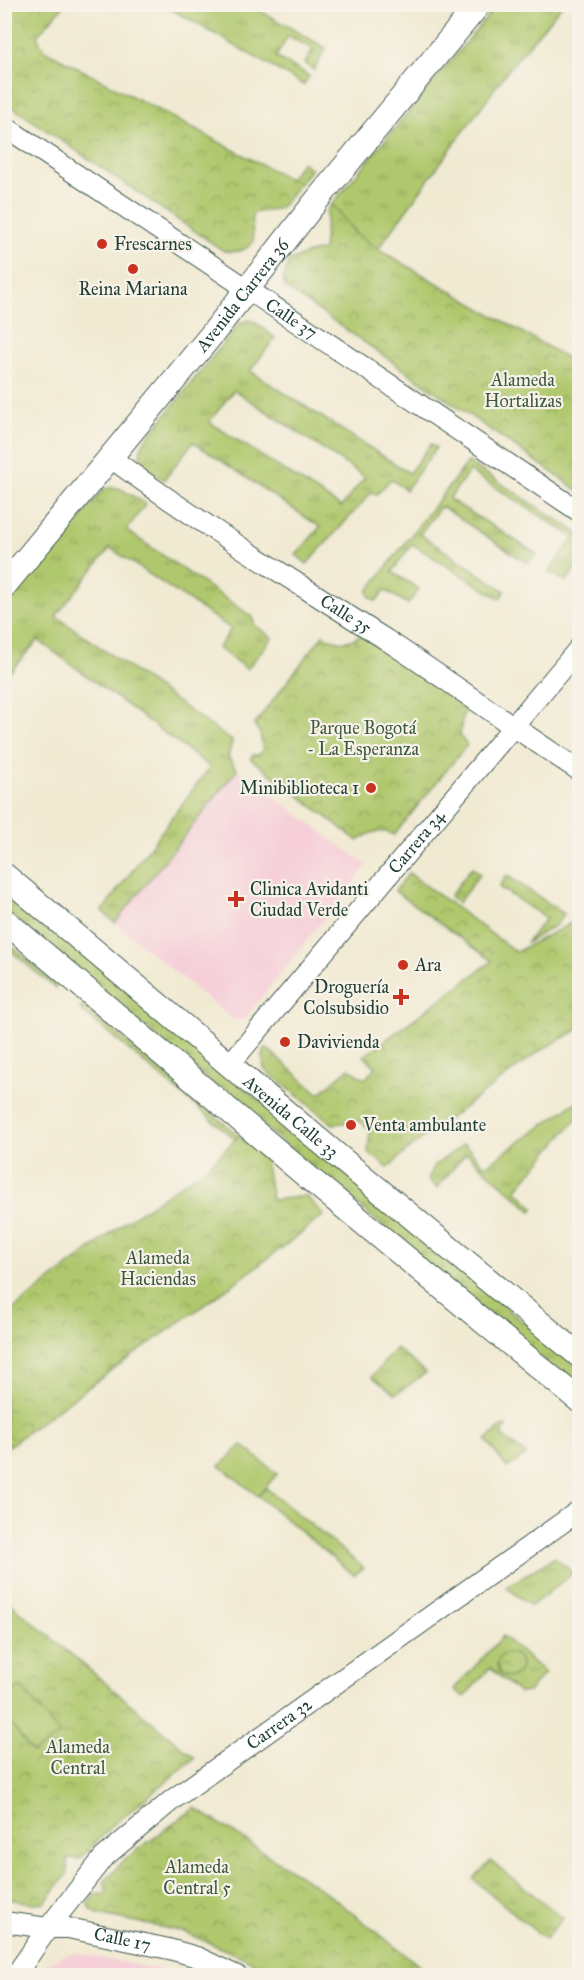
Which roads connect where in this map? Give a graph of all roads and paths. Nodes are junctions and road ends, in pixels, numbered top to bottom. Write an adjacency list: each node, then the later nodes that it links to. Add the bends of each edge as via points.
1 (479, 4): 3 (main road, Avenida Carrera 36)
2 (4, 126): 3 (street, Calle 37)
3 (248, 288): 4 (main road, Avenida Carrera 36); 5 (street, Calle 37)
4 (111, 458): 6 (main road, Avenida Carrera 36); 8 (street, Calle 35)
5 (579, 512)
6 (4, 586)
7 (579, 647): 8 (street, Carrera 34)
8 (511, 727): 9 (street, Calle 35); 12 (street, Carrera 34)
9 (579, 771)
10 (4, 875): 12 (main road, Avenida Calle 33)
11 (4, 920): 14 (main road, Avenida Calle 33)
12 (230, 1064): 13 (main road, Avenida Calle 33)
13 (579, 1356)
14 (579, 1401)
15 (579, 1510): 17 (street, Carrera 32, via 172,1800 104,1858)
16 (4, 1922): 17 (street, Calle 17)
17 (48, 1928): 18 (street, Carrera 32); 19 (street, Calle 17, via 68,1928 177,1951)
18 (15, 1976)
19 (237, 1976)

